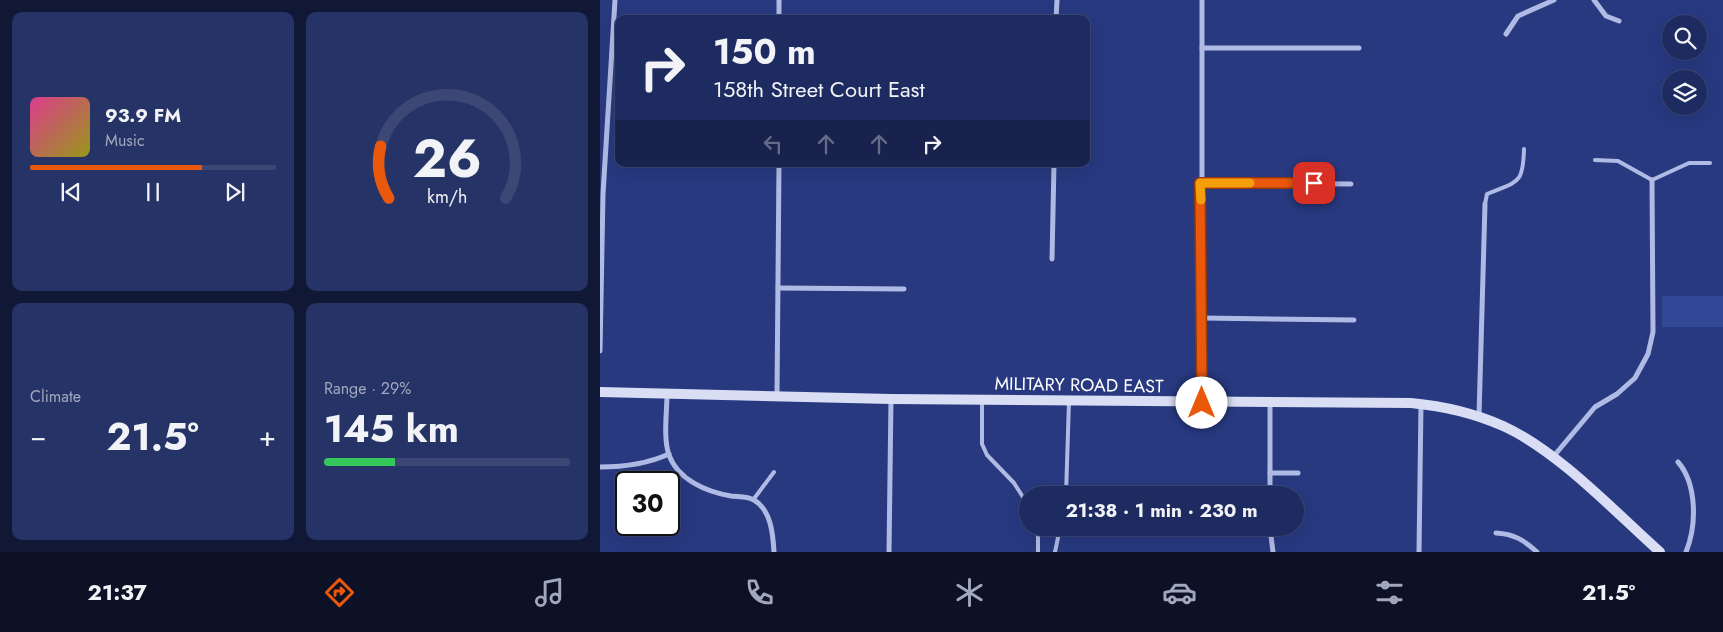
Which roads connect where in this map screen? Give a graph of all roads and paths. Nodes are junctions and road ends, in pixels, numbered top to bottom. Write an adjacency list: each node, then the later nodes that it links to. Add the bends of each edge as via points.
1 (616, 0): 27 (street, via 603,194)
2 (779, 0): 7 (street)
3 (1057, 0): 8 (street)
4 (1202, 0): 11 (street)
5 (1554, 0): 10 (street, via 1518,16)
6 (1594, 0): 9 (street, via 1606,16)
7 (779, 15)
8 (1056, 15)
9 (1619, 21)
10 (1506, 34)
11 (1202, 48): 12 (street); 19 (street)
12 (1360, 48)
13 (1524, 149): 21 (lane, via 1520,178 1487,194)
14 (1595, 160): 18 (lane, via 1618,161)
15 (1710, 162): 18 (lane, via 1689,163)
16 (779, 167): 23 (street)
17 (1054, 167): 22 (street)
18 (1652, 180): 39 (street, via 1653,332 1648,354 1635,378 1595,407)
19 (1200, 183): 20 (street); 25 (street)
20 (1351, 184)
21 (1485, 204): 37 (street)
22 (1052, 259)
23 (778, 288): 24 (street); 30 (street)
24 (904, 289)
25 (1202, 318): 26 (street); 34 (street)
26 (1354, 320)
27 (600, 351)
28 (600, 392): 29 (street, MILITARY ROAD EAST)
29 (668, 394): 30 (street, MILITARY ROAD EAST); 38 (street)
30 (777, 396): 31 (street, MILITARY ROAD EAST)
31 (891, 399): 32 (street, MILITARY ROAD EAST); 54 (street)
32 (982, 400): 33 (street, MILITARY ROAD EAST); 47 (lane, via 982,444 987,455)
33 (1069, 401): 34 (street, MILITARY ROAD EAST); 45 (lane)
34 (1202, 403): 35 (street, MILITARY ROAD EAST)
35 (1270, 403): 36 (street, MILITARY ROAD EAST); 43 (street)
36 (1421, 404): 37 (street, MILITARY ROAD EAST); 58 (street)
37 (1479, 416): 39 (street, MILITARY ROAD EAST, via 1520,435)
38 (669, 454): 41 (street, via 626,466); 48 (street, via 682,474 704,489)
39 (1552, 457): 60 (street, MILITARY ROAD EAST)
40 (1678, 462): 61 (street, via 1687,472 1691,486 1691,533)
41 (600, 467)
42 (774, 472): 48 (lane)
43 (1270, 472): 44 (street); 46 (street)
44 (1298, 473)
45 (1066, 486)
46 (1270, 486)
47 (1019, 491)
48 (753, 500): 53 (street, via 761,506 771,525)
49 (1496, 533): 59 (street, via 1523,540)
50 (1038, 536): 55 (lane)
51 (1058, 536): 56 (lane)
52 (1271, 536): 57 (street)
53 (774, 552)
54 (890, 552)
55 (1038, 552)
56 (1055, 552)
57 (1273, 552)
58 (1419, 552)
59 (1537, 552)
60 (1660, 552)
61 (1686, 552)

